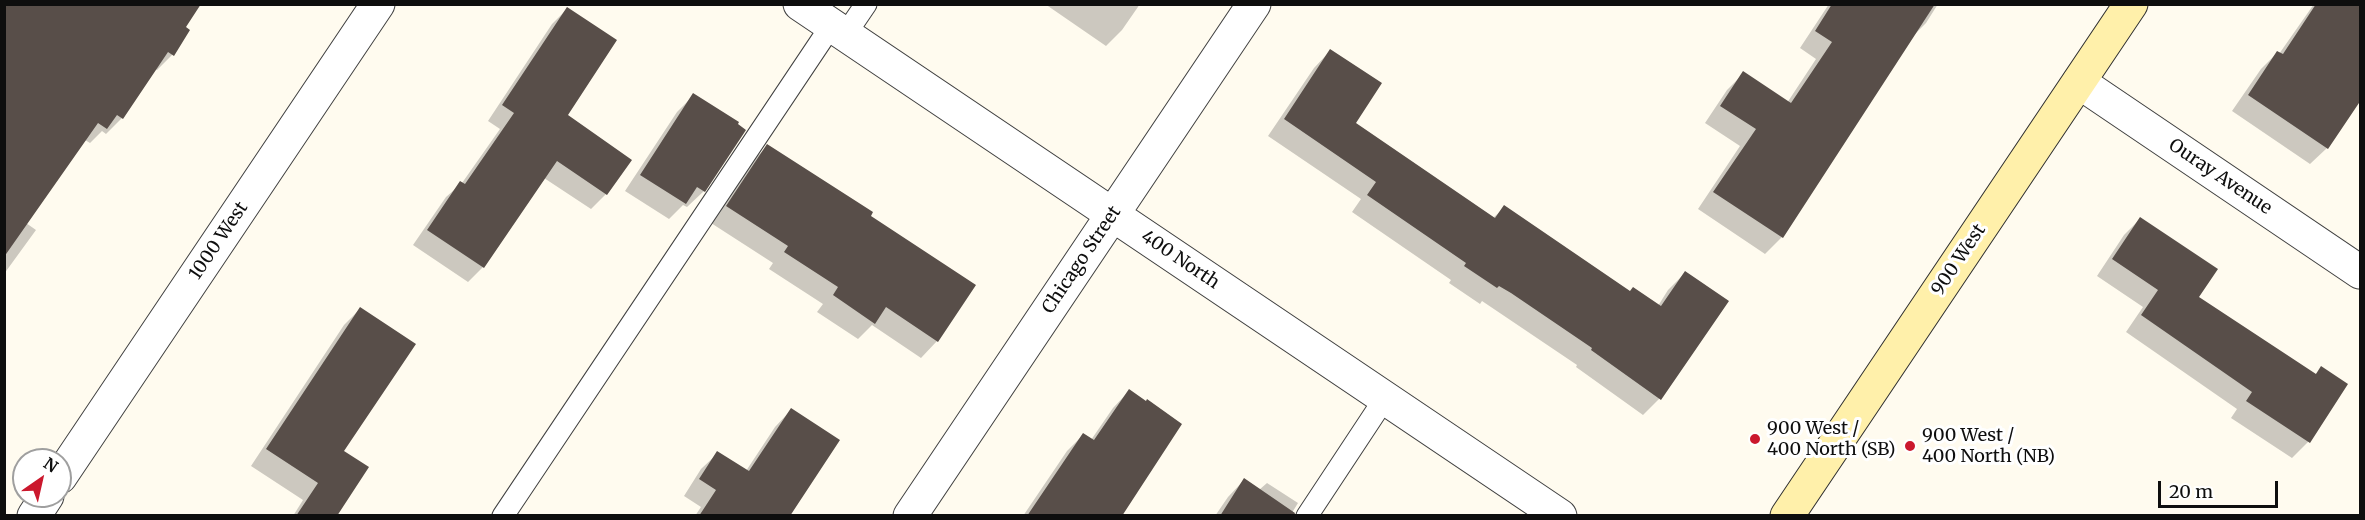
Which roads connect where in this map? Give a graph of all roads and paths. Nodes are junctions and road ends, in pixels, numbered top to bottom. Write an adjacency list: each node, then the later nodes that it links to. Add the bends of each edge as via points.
1 (378, 4): 11 (street, 1000 West)
2 (800, 4): 6 (street, 400 North)
3 (866, 4): 6 (lane)
4 (1254, 4): 8 (street, Chicago Street)
5 (2131, 4): 7 (main road, 900 West)
6 (838, 31): 8 (street, 400 North); 12 (lane)
7 (2079, 82): 9 (street, Ouray Avenue); 16 (main road, 900 West)
8 (1113, 215): 10 (street, 400 North); 13 (street, Chicago Street)
9 (2361, 272)
10 (1385, 398): 14 (lane); 15 (street, 400 North)
11 (72, 459)
12 (503, 516)
13 (910, 516)
14 (1306, 516)
15 (1560, 516)
16 (1787, 516)

